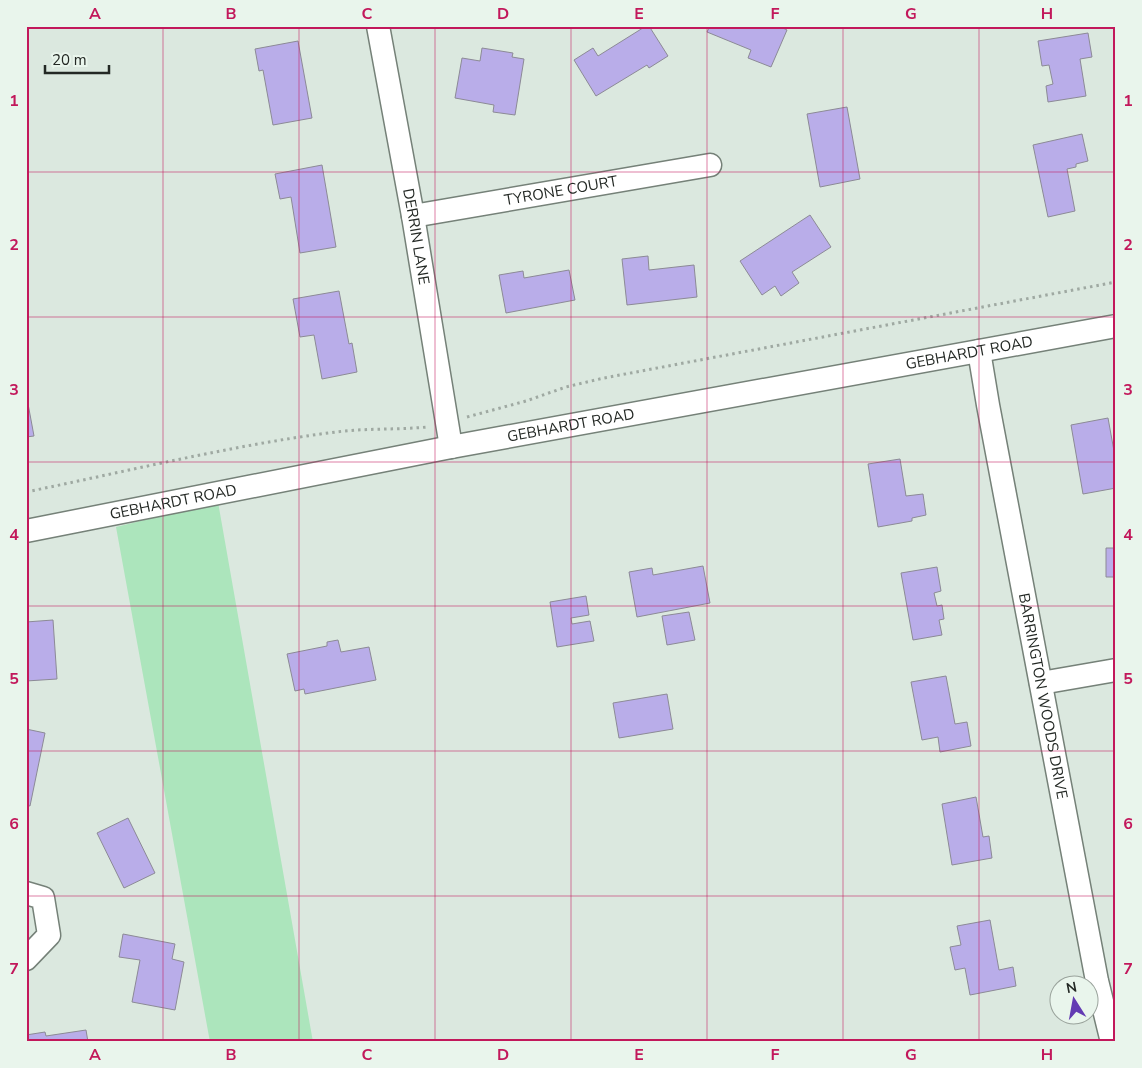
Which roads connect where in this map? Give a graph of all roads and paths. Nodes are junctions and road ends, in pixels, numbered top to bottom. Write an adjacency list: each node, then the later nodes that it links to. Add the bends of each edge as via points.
1 (378, 26): 3 (street, DERRIN LANE)
2 (710, 165): 3 (street, TYRONE COURT)
3 (413, 216): 7 (street, DERRIN LANE)
4 (1116, 282): 7 (path, via 604,378)
5 (1116, 326): 6 (street, GEBHARDT ROAD)
6 (979, 351): 8 (street, GEBHARDT ROAD); 12 (street, BARRINGTON WOODS DRIVE)
7 (447, 423): 8 (street, DERRIN LANE); 9 (path, via 292,438)
8 (451, 447): 10 (street, GEBHARDT ROAD)
9 (26, 492)
10 (26, 531)
11 (1116, 670): 12 (street)
12 (1041, 683): 15 (street, BARRINGTON WOODS DRIVE, via 1097,981)
13 (26, 893): 14 (street, via 43,898 50,935)
14 (26, 959)
15 (1112, 1042)

